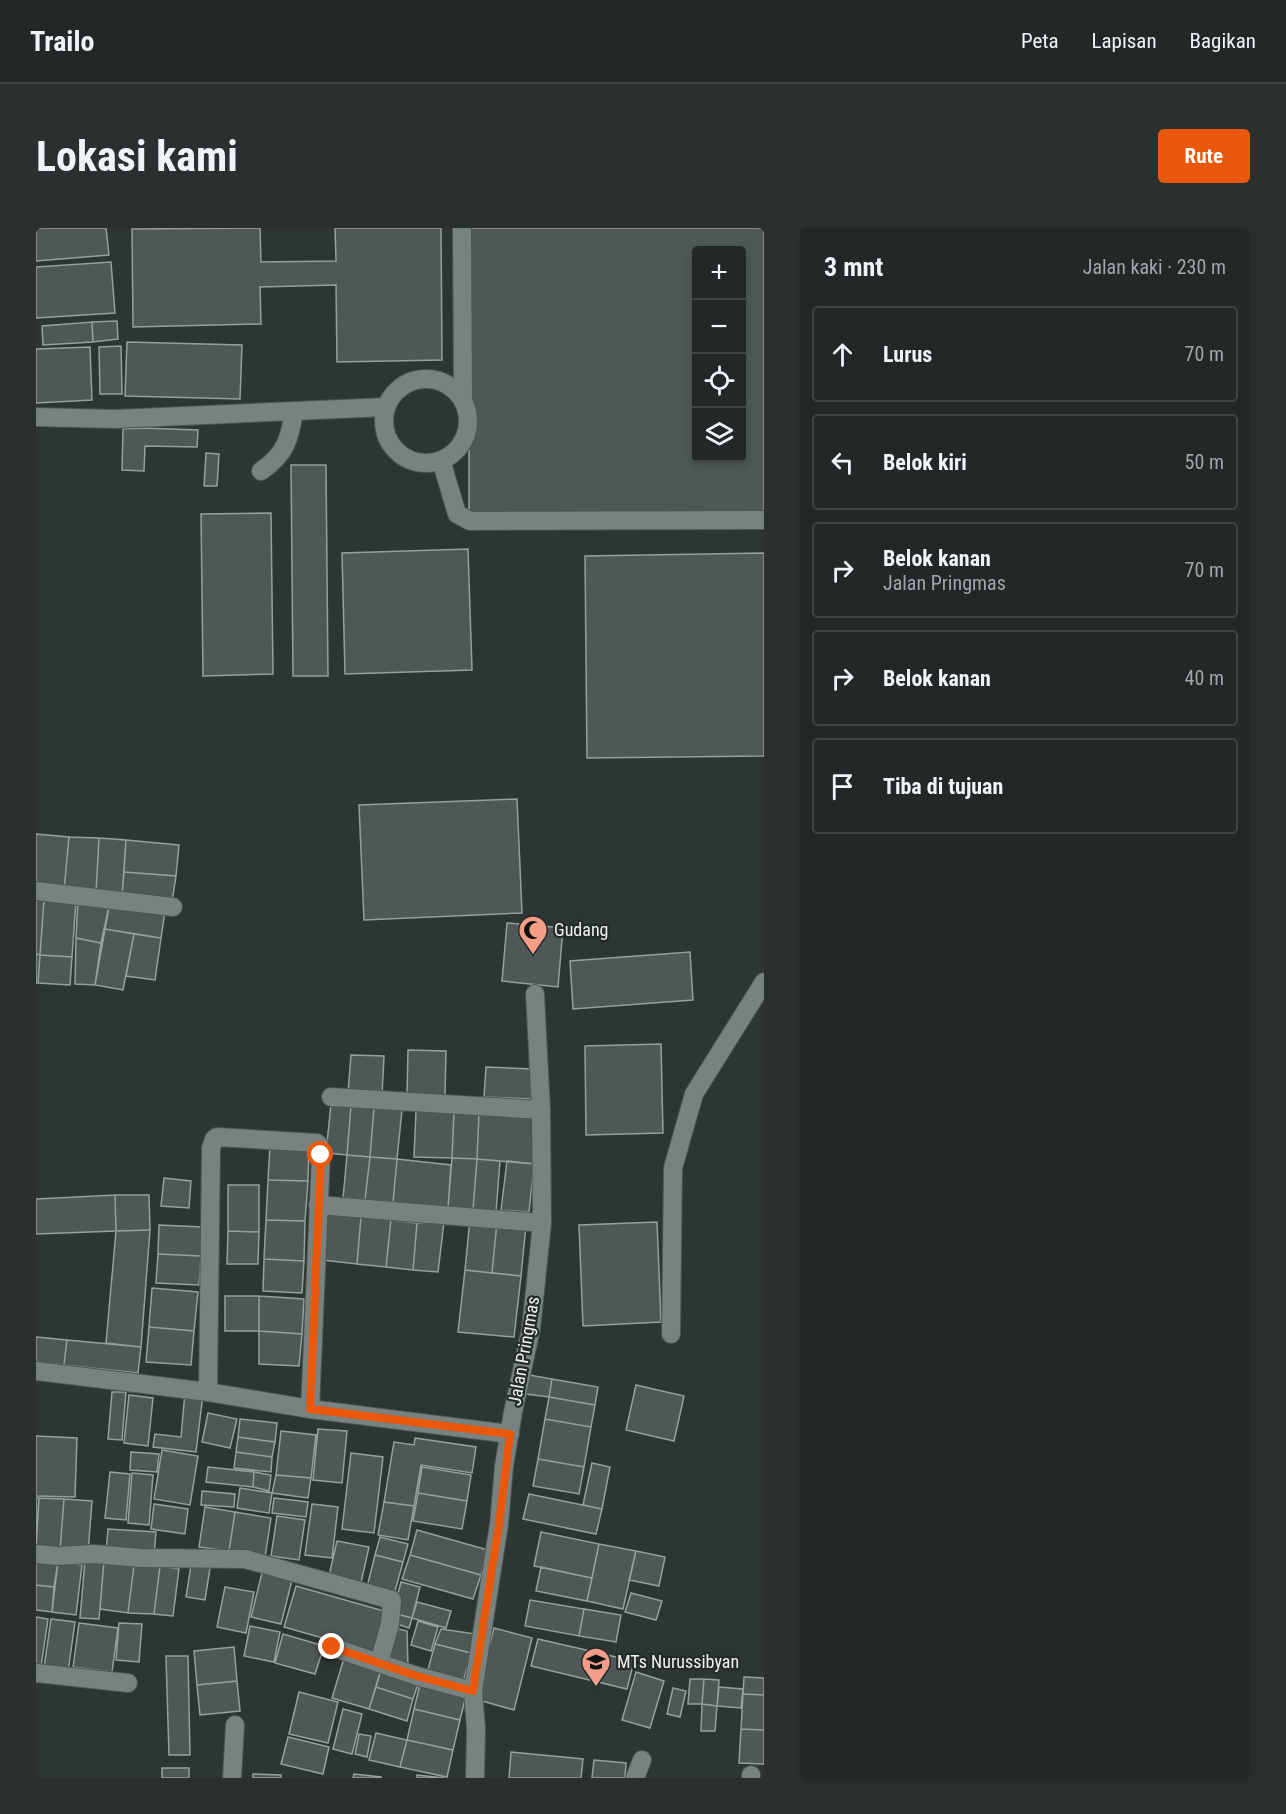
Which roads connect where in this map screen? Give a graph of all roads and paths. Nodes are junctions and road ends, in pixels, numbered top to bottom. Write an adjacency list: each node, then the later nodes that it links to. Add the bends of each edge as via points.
1 (462, 228): 2 (street)
2 (463, 400): 3 (street, via 446,384 423,379 400,388); 6 (street, via 468,423 466,435 460,446)
3 (386, 407): 4 (street); 6 (street, via 385,430 396,451 417,462)
4 (294, 411): 5 (street, via 115,419); 7 (street, via 286,445 272,464)
5 (36, 417)
6 (441, 460): 8 (street, via 457,514 470,521)
7 (261, 471)
8 (764, 520)
9 (36, 891): 10 (street)
10 (173, 907)
11 (764, 982): 17 (street, via 694,1094 673,1168)
12 (536, 994): 14 (street, Jalan Pringmas)
13 (331, 1097): 14 (street)
14 (541, 1110): 16 (street, Jalan Pringmas)
15 (318, 1205): 16 (street); 19 (street, via 321,1155 317,1143 214,1139); 20 (street)
16 (542, 1223): 21 (street, Jalan Pringmas, via 531,1329)
17 (671, 1334)
18 (36, 1371): 19 (street)
19 (207, 1392): 20 (street)
20 (310, 1409): 21 (street)
21 (510, 1434): 27 (street, Jalan Pringmas)
22 (36, 1554): 24 (street, via 246,1558 392,1600)
23 (332, 1647): 24 (street)
24 (379, 1663): 27 (street)
25 (36, 1673): 26 (street)
26 (128, 1683)
27 (473, 1691): 31 (street, Jalan Pringmas)
28 (235, 1725): 30 (street)
29 (642, 1760): 32 (street)
30 (232, 1778)
31 (475, 1778)
32 (635, 1778)

